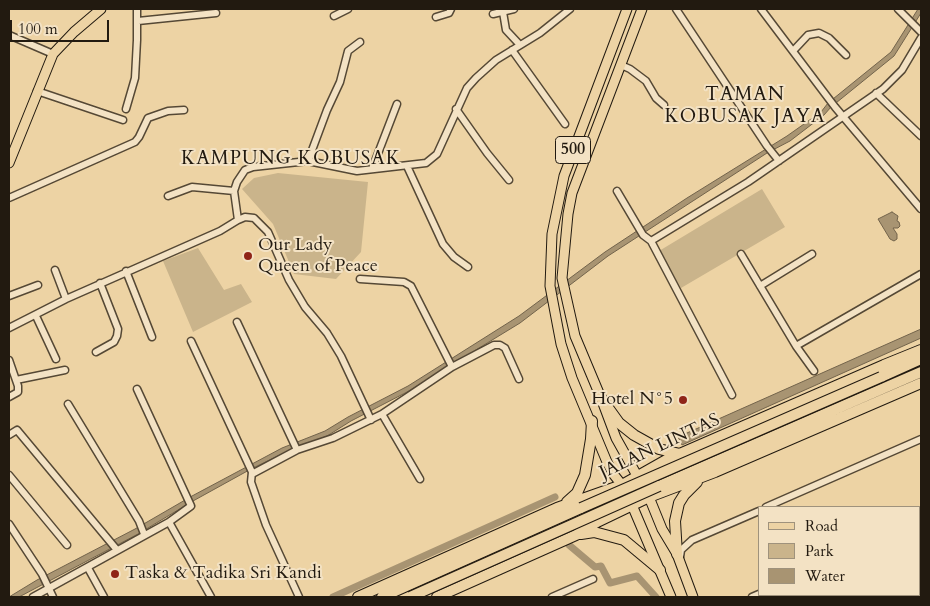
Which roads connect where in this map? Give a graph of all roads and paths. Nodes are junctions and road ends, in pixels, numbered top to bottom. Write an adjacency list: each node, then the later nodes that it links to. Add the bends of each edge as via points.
1 (101, 9): 25 (main road)
2 (137, 9): 17 (street)
3 (348, 9): 15 (street)
4 (451, 9): 16 (street, via 449,13)
5 (514, 9): 13 (street)
6 (570, 9): 22 (street)
7 (627, 9): 89 (main road, 500, via 564,176 552,234 550,286 553,303 566,360)
8 (642, 9): 27 (main road, 500)
9 (676, 9): 40 (street)
10 (761, 9): 24 (street)
11 (898, 9): 18 (street)
12 (216, 12): 17 (street)
13 (503, 12): 14 (street); 22 (street, via 506,30)
14 (494, 14)
15 (334, 16)
16 (436, 17)
17 (138, 21): 32 (street, via 134,78)
18 (919, 29)
19 (9, 35): 25 (street)
20 (921, 38): 29 (street, via 902,70)
21 (360, 42): 39 (street, via 348,51 340,82)
22 (520, 46): 23 (street)
23 (512, 50): 33 (street, via 476,78); 37 (street)
24 (793, 51): 26 (street, via 808,35 819,33); 35 (street)
25 (54, 54): 28 (main road)
26 (846, 55)
27 (621, 65): 31 (street, via 646,81); 85 (main road, 500, via 572,193 562,278 575,336)
28 (37, 91): 36 (street); 41 (main road)
29 (876, 93): 35 (street); 38 (street)
30 (397, 104): 43 (street)
31 (664, 106)
32 (126, 109)
33 (456, 109): 42 (street, via 436,154 426,163); 44 (street)
34 (184, 110): 48 (street, via 148,118 135,142)
35 (843, 116): 40 (street); 49 (street)
36 (123, 120)
37 (565, 124)
38 (921, 136)
39 (308, 161): 43 (street, via 357,171); 45 (street, via 245,170)
40 (779, 161): 51 (street)
41 (9, 163)
42 (407, 166): 43 (street); 54 (street, via 442,244)
43 (372, 169)
44 (509, 180)
45 (234, 191): 47 (street, via 192,187); 50 (street)
46 (617, 192): 51 (street, via 643,234)
47 (168, 196)
48 (9, 198)
49 (921, 209)
50 (238, 220): 56 (street, via 220,231); 88 (street, via 254,218 268,232 292,286 341,356)
51 (651, 241): 83 (street)
52 (741, 254): 61 (street)
53 (812, 254): 61 (street)
54 (468, 267)
55 (54, 270): 63 (street)
56 (126, 271): 59 (street); 67 (street)
57 (921, 274): 69 (street)
58 (360, 279): 75 (street, via 408,283)
59 (100, 283): 63 (street); 71 (street, via 118,329 114,342)
60 (38, 284): 62 (street)
61 (760, 286): 69 (street)
62 (9, 296)
63 (66, 299): 64 (street)
64 (36, 316): 66 (street); 72 (street)
65 (237, 322): 94 (street)
66 (9, 328)
67 (152, 338)
68 (191, 341): 98 (street)
69 (796, 346): 77 (street)
70 (921, 350): 95 (highway, JALAN LINTAS)
71 (96, 352)
72 (56, 359)
73 (921, 359): 102 (highway, JALAN LINTAS, bridge)
74 (9, 360): 80 (street)
75 (451, 364): 79 (street, via 500,345 505,348); 87 (street)
76 (64, 370): 80 (street)
77 (814, 371)
78 (921, 372): 106 (highway, JALAN LINTAS, bridge, via 659,486)
79 (519, 379)
80 (16, 380): 84 (street, via 18,392)
81 (921, 383): 97 (highway, JALAN LINTAS)
82 (137, 389): 111 (street, via 191,506)
83 (732, 394)
84 (9, 397)
85 (601, 398): 91 (main road, 500); 95 (highway, via 634,435 659,449)
86 (68, 404): 114 (street)
87 (382, 414): 88 (street); 101 (street)
88 (370, 417): 94 (street, via 333,438)
89 (592, 421): 93 (main road, 500); 108 (highway, via 584,478 577,493)
90 (9, 435): 118 (street, via 17,430)
91 (616, 438): 93 (main road); 100 (main road, 500)
92 (921, 439): 107 (street)
93 (600, 445): 102 (main road, 500, via 614,475)
94 (297, 450): 98 (street)
95 (680, 454): 96 (highway, JALAN LINTAS)
96 (668, 459): 100 (highway, JALAN LINTAS); 103 (highway, via 654,472 652,481 661,488)
97 (715, 472): 103 (highway, JALAN LINTAS); 110 (highway, via 694,484 684,495)
98 (252, 473): 128 (street, via 251,482 266,525)
99 (9, 475): 117 (street)
100 (638, 477): 102 (highway, JALAN LINTAS); 105 (main road, 500)
101 (420, 478)
102 (625, 487): 104 (highway, JALAN LINTAS); 106 (main road, 500); 130 (highway, bridge)
103 (672, 489): 105 (highway, JALAN LINTAS)
104 (586, 497): 108 (highway, JALAN LINTAS); 112 (highway, via 598,494 609,500 608,510)
105 (649, 497): 106 (highway, JALAN LINTAS); 119 (main road, 500)
106 (632, 502): 112 (highway, JALAN LINTAS); 121 (main road, 500); 131 (highway, JALAN LINTAS, bridge)
107 (768, 506)
108 (557, 508): 129 (highway, JALAN LINTAS)
109 (758, 510): 116 (street)
110 (675, 521): 116 (street, via 678,533); 119 (highway)
111 (169, 522): 114 (street); 127 (street)
112 (597, 522): 115 (highway, JALAN LINTAS)
113 (9, 524): 123 (street)
114 (144, 534): 118 (street)
115 (576, 535): 121 (highway, via 594,532 624,540); 132 (highway, JALAN LINTAS)
116 (692, 540): 119 (street, via 681,550)
117 (67, 545)
118 (116, 549): 120 (street)
119 (679, 558): 135 (main road, 500)
120 (88, 568): 123 (street); 126 (street)
121 (660, 570): 134 (main road, 500)
122 (593, 578): 133 (street)
123 (49, 590): 124 (street); 125 (street)
124 (33, 597)
125 (53, 597)
126 (104, 597)
127 (211, 597)
128 (299, 597)
129 (358, 597)
130 (382, 597)
131 (410, 597)
132 (437, 597)
133 (555, 597)
134 (671, 597)
135 (693, 597)

